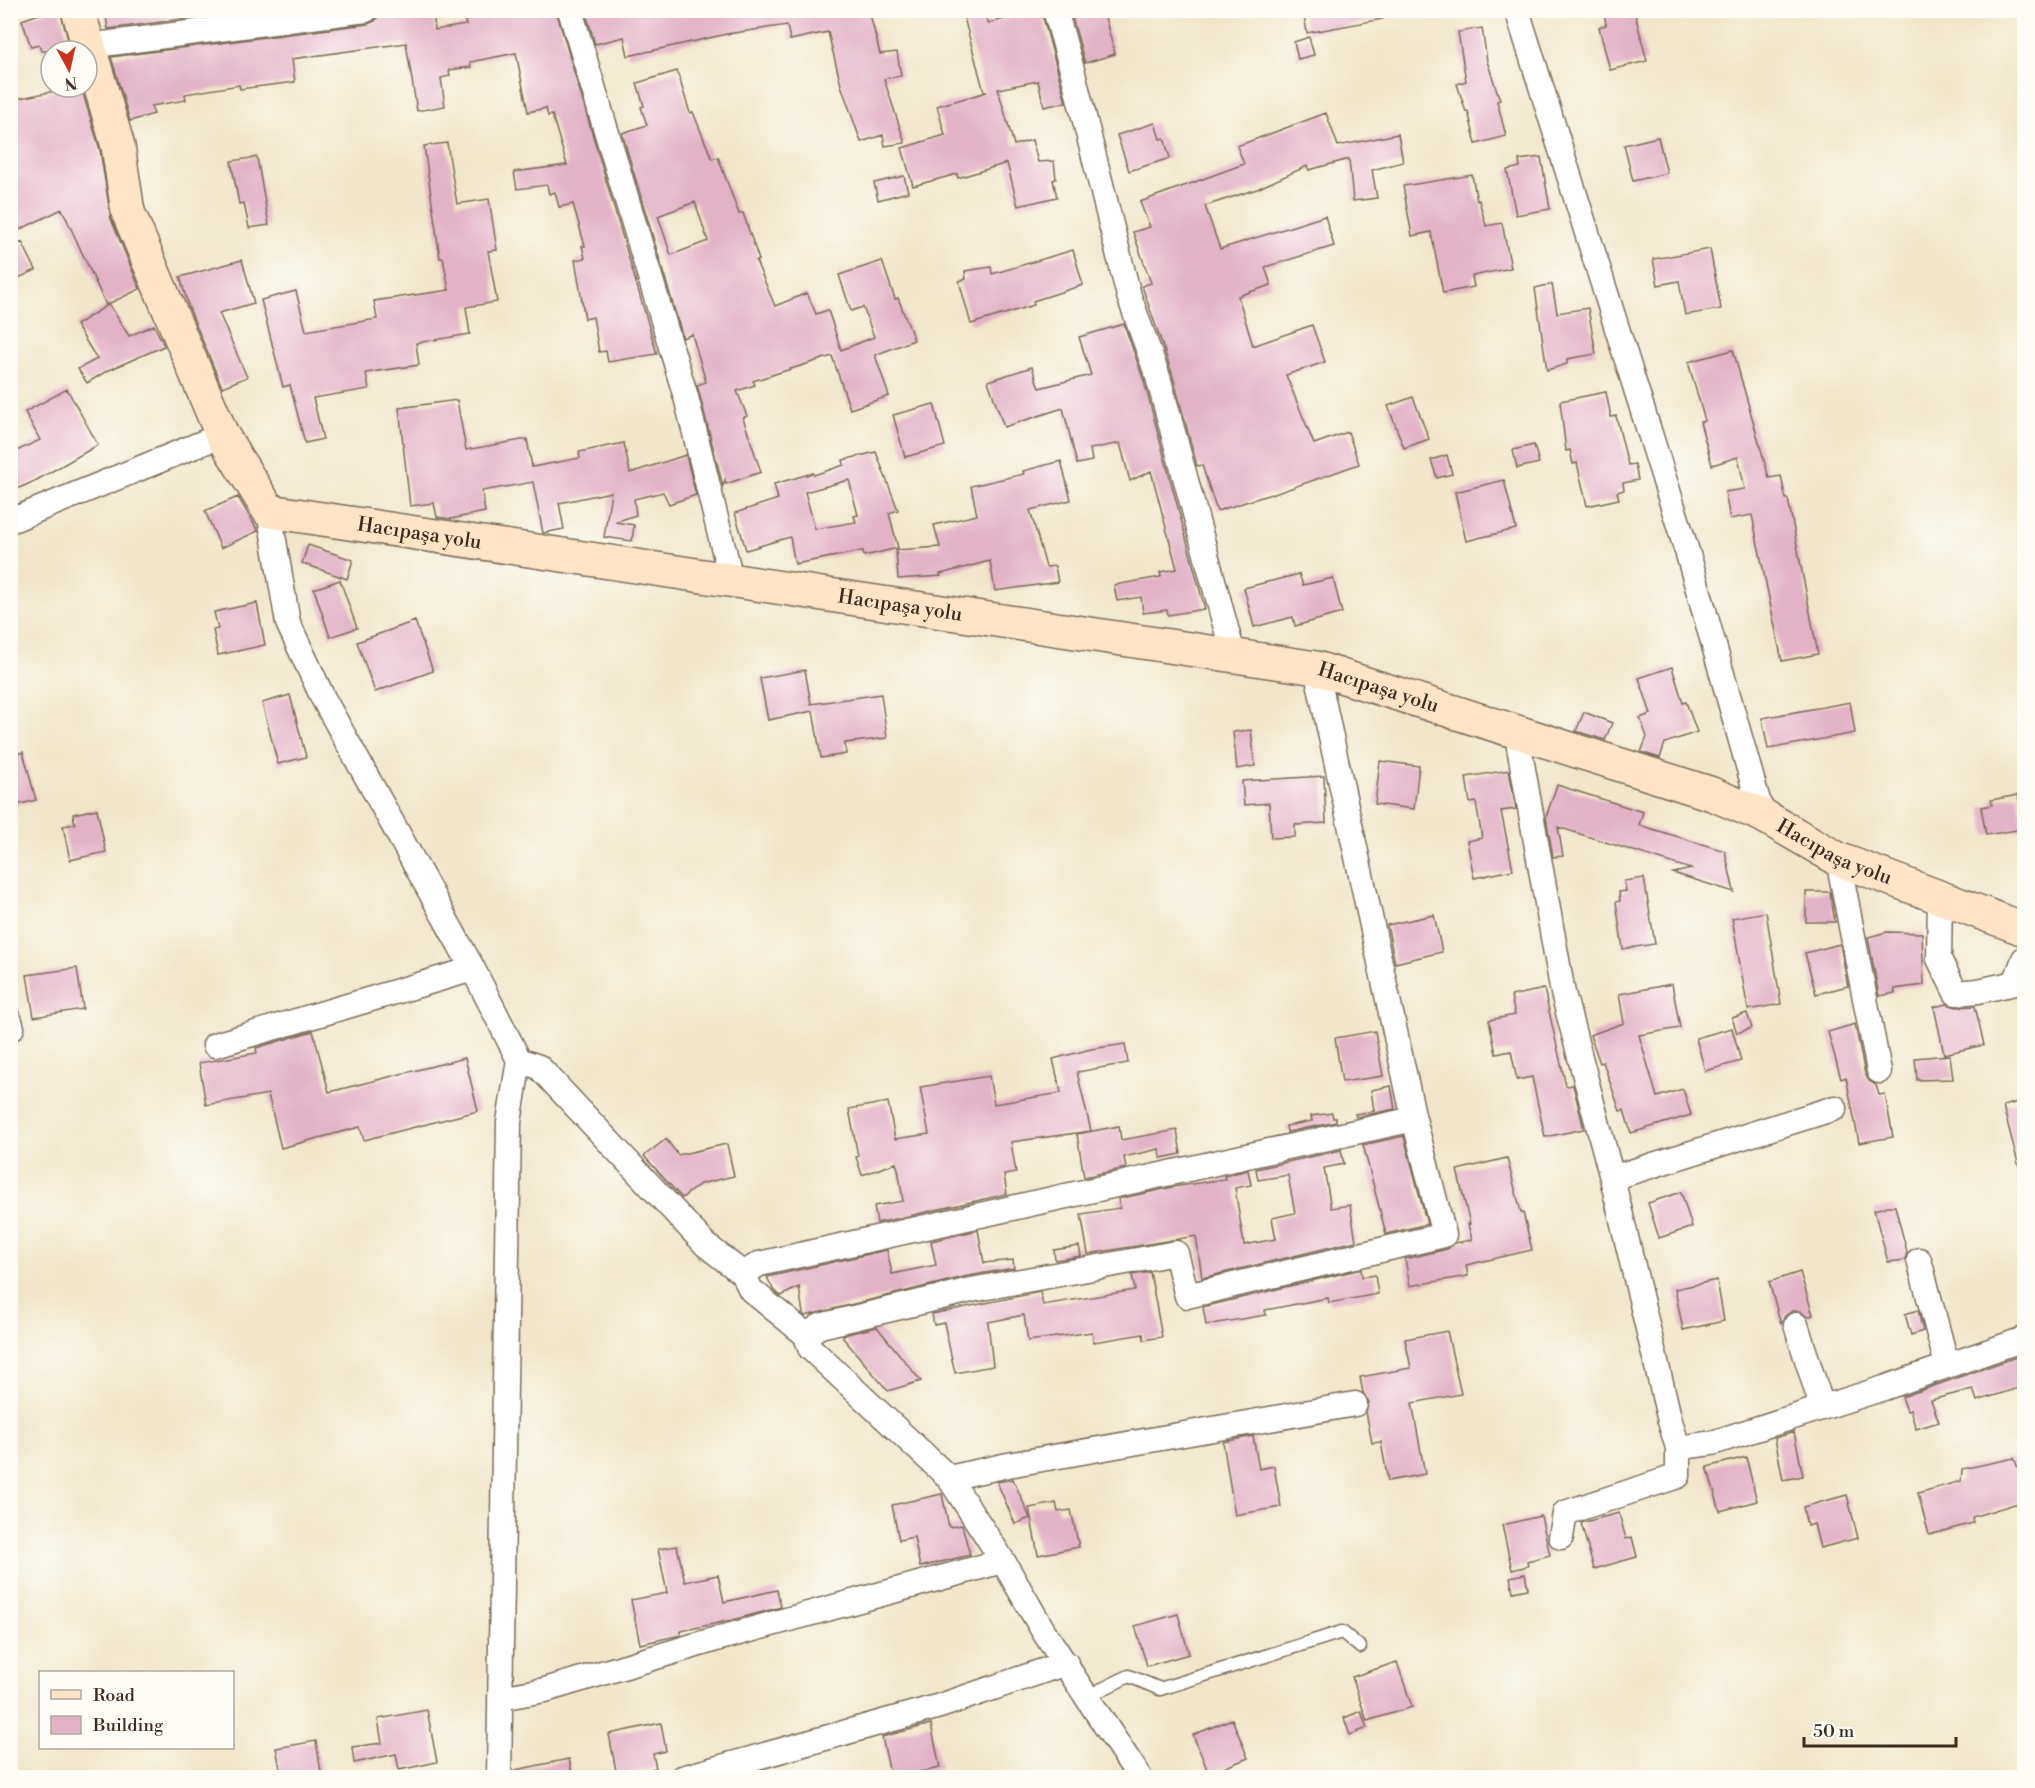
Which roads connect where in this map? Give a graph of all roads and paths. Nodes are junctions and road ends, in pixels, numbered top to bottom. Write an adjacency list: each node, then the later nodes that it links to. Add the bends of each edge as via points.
1 (78, 10): 6 (main road)
2 (366, 10): 7 (street)
3 (570, 10): 12 (street, via 686,397)
4 (1055, 10): 13 (street, via 1129,296 1158,377)
5 (1517, 10): 16 (street, via 1690,561)
6 (86, 39)
7 (99, 45)
8 (99, 79): 9 (main road, via 118,146 128,212)
9 (222, 435): 10 (main road); 11 (street)
10 (269, 511): 12 (main road, Hacıpaşa yolu); 21 (street, via 288,623 323,698)
11 (10, 521)
12 (731, 579): 13 (main road, Hacıpaşa yolu)
13 (1233, 654): 14 (main road, Hacıpaşa yolu)
14 (1316, 668): 15 (main road, Hacıpaşa yolu); 26 (street)
15 (1516, 730): 16 (main road, Hacıpaşa yolu, via 1712,794); 27 (street, via 1563,993)
16 (1762, 815): 17 (main road, Hacıpaşa yolu)
17 (1838, 859): 18 (main road, Hacıpaşa yolu); 24 (street)
18 (1940, 897): 19 (main road, Hacıpaşa yolu); 20 (street, via 1939,960 1956,993 2015,983)
19 (2025, 929)
20 (2025, 959)
21 (473, 969): 22 (street); 23 (street)
22 (215, 1045)
23 (519, 1060): 29 (street, via 539,1067 706,1245); 43 (street, via 508,1122)
24 (1879, 1071)
25 (1835, 1108): 27 (street)
26 (1414, 1119): 29 (street, via 759,1264); 31 (street, via 1444,1235 1187,1296 1176,1253 971,1290 820,1326)
27 (1612, 1178): 36 (street)
28 (1919, 1260): 33 (street)
29 (743, 1274): 31 (street, via 751,1290)
30 (1796, 1325): 35 (street)
31 (806, 1335): 37 (street, via 810,1348)
32 (2025, 1339): 33 (street)
33 (1947, 1365): 35 (street)
34 (1355, 1404): 37 (street)
35 (1822, 1407): 36 (street, via 1712,1443)
36 (1678, 1448): 38 (street, via 1678,1476 1565,1513)
37 (949, 1478): 39 (street)
38 (1561, 1537)
39 (1003, 1561): 41 (street); 43 (street, via 545,1690)
40 (1360, 1647): 42 (lane, via 1342,1632 1160,1689 1129,1676)
41 (1066, 1663): 42 (street); 45 (street, via 940,1706)
42 (1088, 1696): 46 (street)
43 (501, 1698): 44 (street)
44 (499, 1778)
45 (682, 1778)
46 (1140, 1778)

